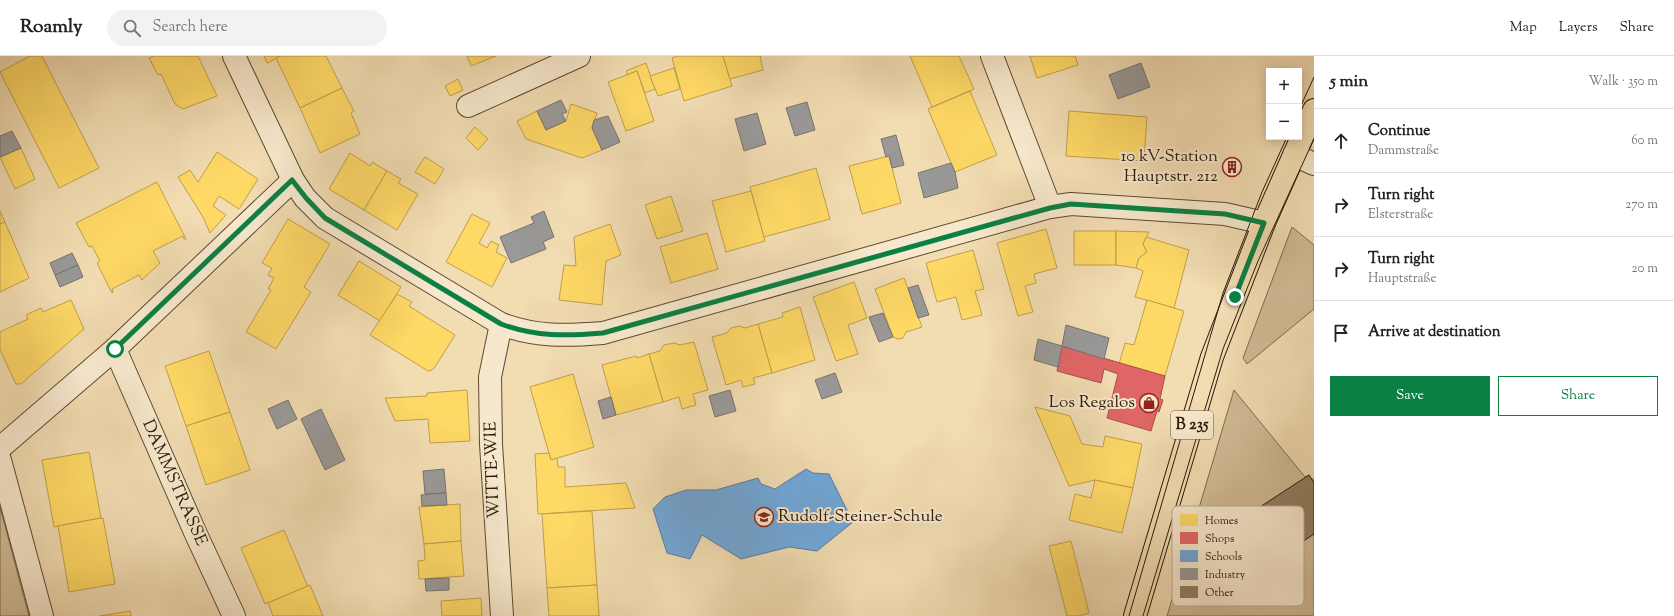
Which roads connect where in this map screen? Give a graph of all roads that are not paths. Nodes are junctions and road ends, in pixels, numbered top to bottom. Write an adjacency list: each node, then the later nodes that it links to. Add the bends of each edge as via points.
1 (234, 56): 8 (street)
2 (579, 56): 4 (street)
3 (992, 56): 9 (street)
4 (468, 106)
5 (1314, 110): 6 (main road, B 235)
6 (1294, 155): 7 (street); 10 (main road, B 235)
7 (1314, 164)
8 (292, 180): 11 (street, via 325,218); 12 (street)
9 (1050, 208): 10 (street, via 1071,204 1225,214); 11 (street, via 603,333 540,335 518,331)
10 (1264, 223): 18 (main road, B 235, via 1212,357)
11 (501, 324): 17 (street, WITTE-WIE, via 490,384 491,444)
12 (115, 349): 13 (street); 16 (street, DAMMSTRASSE)
13 (0, 448)
14 (0, 460): 15 (street)
15 (42, 616)
16 (234, 616)
17 (502, 616)
18 (1135, 616)

